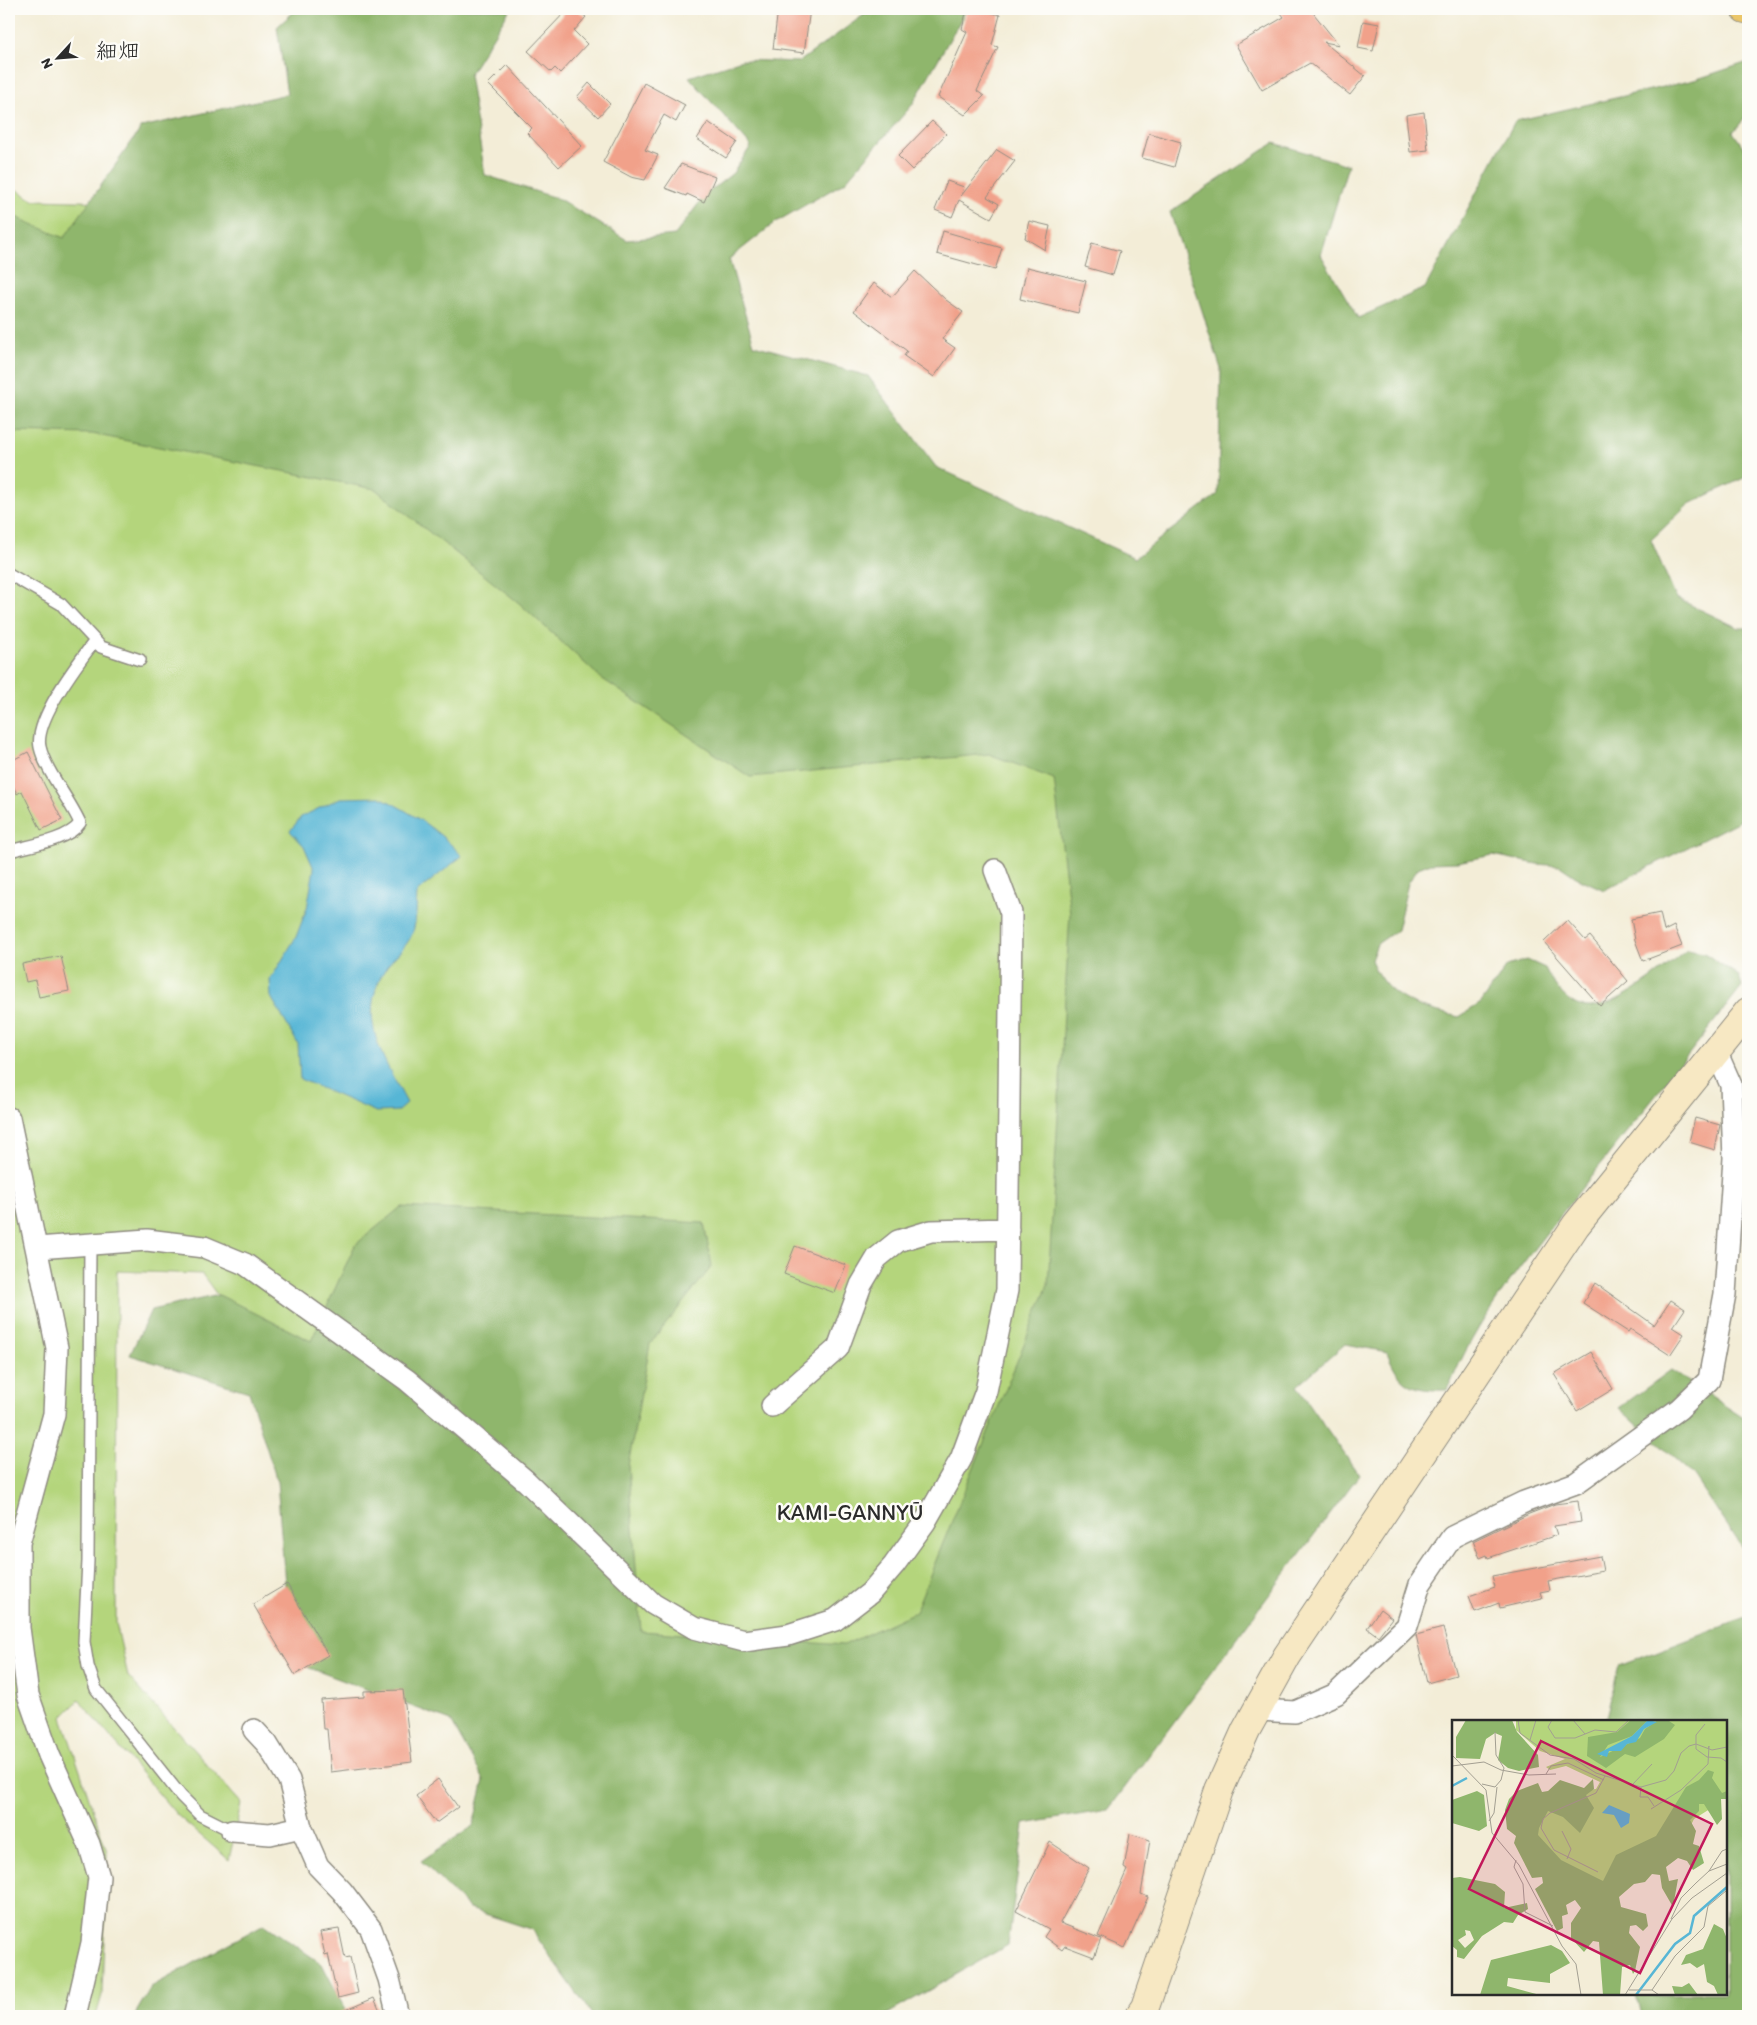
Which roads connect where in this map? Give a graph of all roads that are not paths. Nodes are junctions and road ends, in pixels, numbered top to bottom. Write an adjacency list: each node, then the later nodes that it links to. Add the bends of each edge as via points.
1 (9, 574): 2 (lane, via 61,604)
2 (94, 642): 3 (lane, via 107,650); 4 (lane, via 63,685 41,728 40,739 44,757 80,823 64,836)
3 (140, 660)
4 (9, 851)
5 (994, 870): 9 (street, via 1011,913)
6 (1748, 1012): 7 (street)
7 (1716, 1051): 13 (street, via 1576,1225 1287,1656); 13 (street, via 1731,1085 1734,1158 1726,1294 1709,1380 1679,1409 1576,1483 1524,1502 1452,1537 1420,1584 1407,1626 1336,1694 1295,1712)
8 (9, 1118): 11 (street)
9 (1008, 1229): 10 (street, via 1007,1290 986,1391 961,1459 925,1522 870,1594 835,1620 788,1635 744,1641 694,1628 653,1604 526,1482 407,1380 245,1264 204,1247 147,1240); 12 (street, via 931,1231 898,1241 877,1258 861,1285 838,1348)
10 (90, 1244): 11 (street); 16 (lane, via 88,1561 84,1642 88,1666 96,1689 181,1796 200,1815)
11 (37, 1248): 17 (street, via 56,1348 54,1414 19,1544 19,1628 28,1695 49,1755 89,1844 99,1877 92,1943)
12 (772, 1406)
13 (1257, 1710): 19 (street, via 1219,1790)
14 (254, 1730): 15 (street, via 267,1744 289,1780)
15 (301, 1827): 16 (street, via 270,1834); 18 (street, via 318,1866 371,1929)
16 (232, 1831)
17 (75, 2016)
18 (398, 2016)
19 (1139, 2016)

